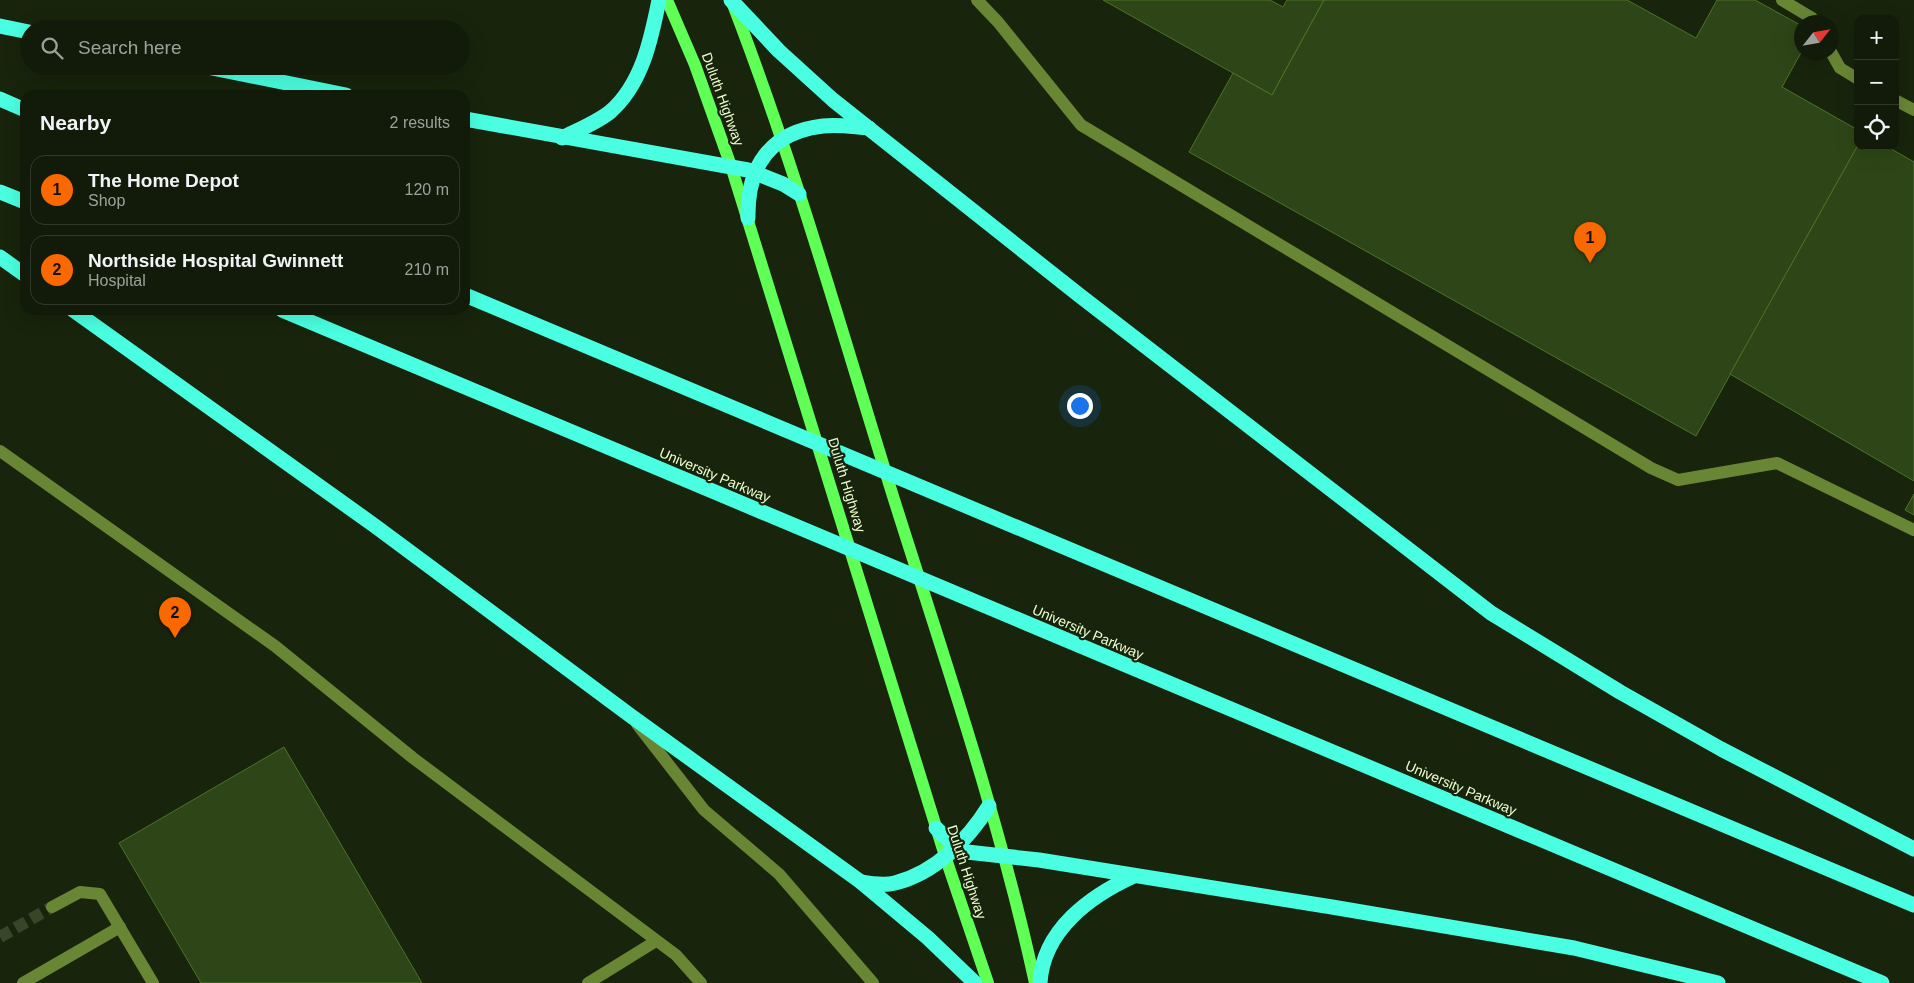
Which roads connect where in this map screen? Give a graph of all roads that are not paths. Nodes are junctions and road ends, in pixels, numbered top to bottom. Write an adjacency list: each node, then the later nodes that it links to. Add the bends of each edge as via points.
1 (659, 0): 19 (highway, via 646,54 624,97 609,112)
2 (667, 0): 21 (main road, Duluth Highway, via 695,64)
3 (731, 0): 18 (highway, via 808,78); 20 (main road)
4 (977, 0): 33 (street, via 1081,125 1651,468 1678,480 1777,463)
5 (1782, 0): 6 (street)
6 (1807, 15)
7 (0, 26): 8 (highway)
8 (20, 30)
9 (1836, 60): 11 (street, via 1840,68)
10 (247, 75): 12 (highway)
11 (1854, 76)
12 (321, 90)
13 (0, 99): 15 (highway)
14 (1899, 102): 16 (street)
15 (20, 108)
16 (1914, 110)
17 (470, 120): 19 (highway)
18 (869, 128): 20 (highway, via 824,126 804,129); 37 (highway, via 1264,440 1491,613 1557,656 1687,730)
19 (562, 138): 21 (highway)
20 (780, 139): 22 (highway); 24 (main road)
21 (731, 166): 22 (highway); 26 (main road, Duluth Highway)
22 (755, 172): 24 (highway); 26 (highway, via 747,197)
23 (0, 192): 25 (highway)
24 (799, 194): 35 (main road)
25 (20, 200)
26 (748, 218): 36 (main road, Duluth Highway)
27 (0, 257): 28 (highway)
28 (20, 271)
29 (470, 297): 42 (highway)
30 (80, 315): 34 (highway)
31 (294, 315): 56 (highway, University Parkway)
32 (0, 450): 45 (street, via 275,646 413,758)
33 (1914, 530)
34 (631, 716): 41 (highway); 50 (street, via 704,810 779,874)
35 (989, 806): 38 (highway, via 972,831); 39 (main road)
36 (936, 828): 38 (highway)
37 (1914, 850)
38 (950, 852): 39 (highway); 41 (highway, via 921,872 894,883); 52 (main road, Duluth Highway)
39 (1004, 856): 40 (highway); 53 (main road)
40 (1134, 876): 54 (highway, via 1090,901 1058,932); 55 (highway, via 1574,948)
41 (861, 882): 51 (highway, via 928,938)
42 (1914, 905)
43 (52, 907): 44 (street, via 80,892 100,894)
44 (120, 927): 46 (street); 47 (street)
45 (656, 941): 48 (street); 49 (street, via 676,955)
46 (23, 983)
47 (153, 983)
48 (588, 983)
49 (701, 983)
50 (873, 983)
51 (975, 983)
52 (988, 983)
53 (1035, 983)
54 (1040, 983)
55 (1718, 983)
56 (1882, 983)

